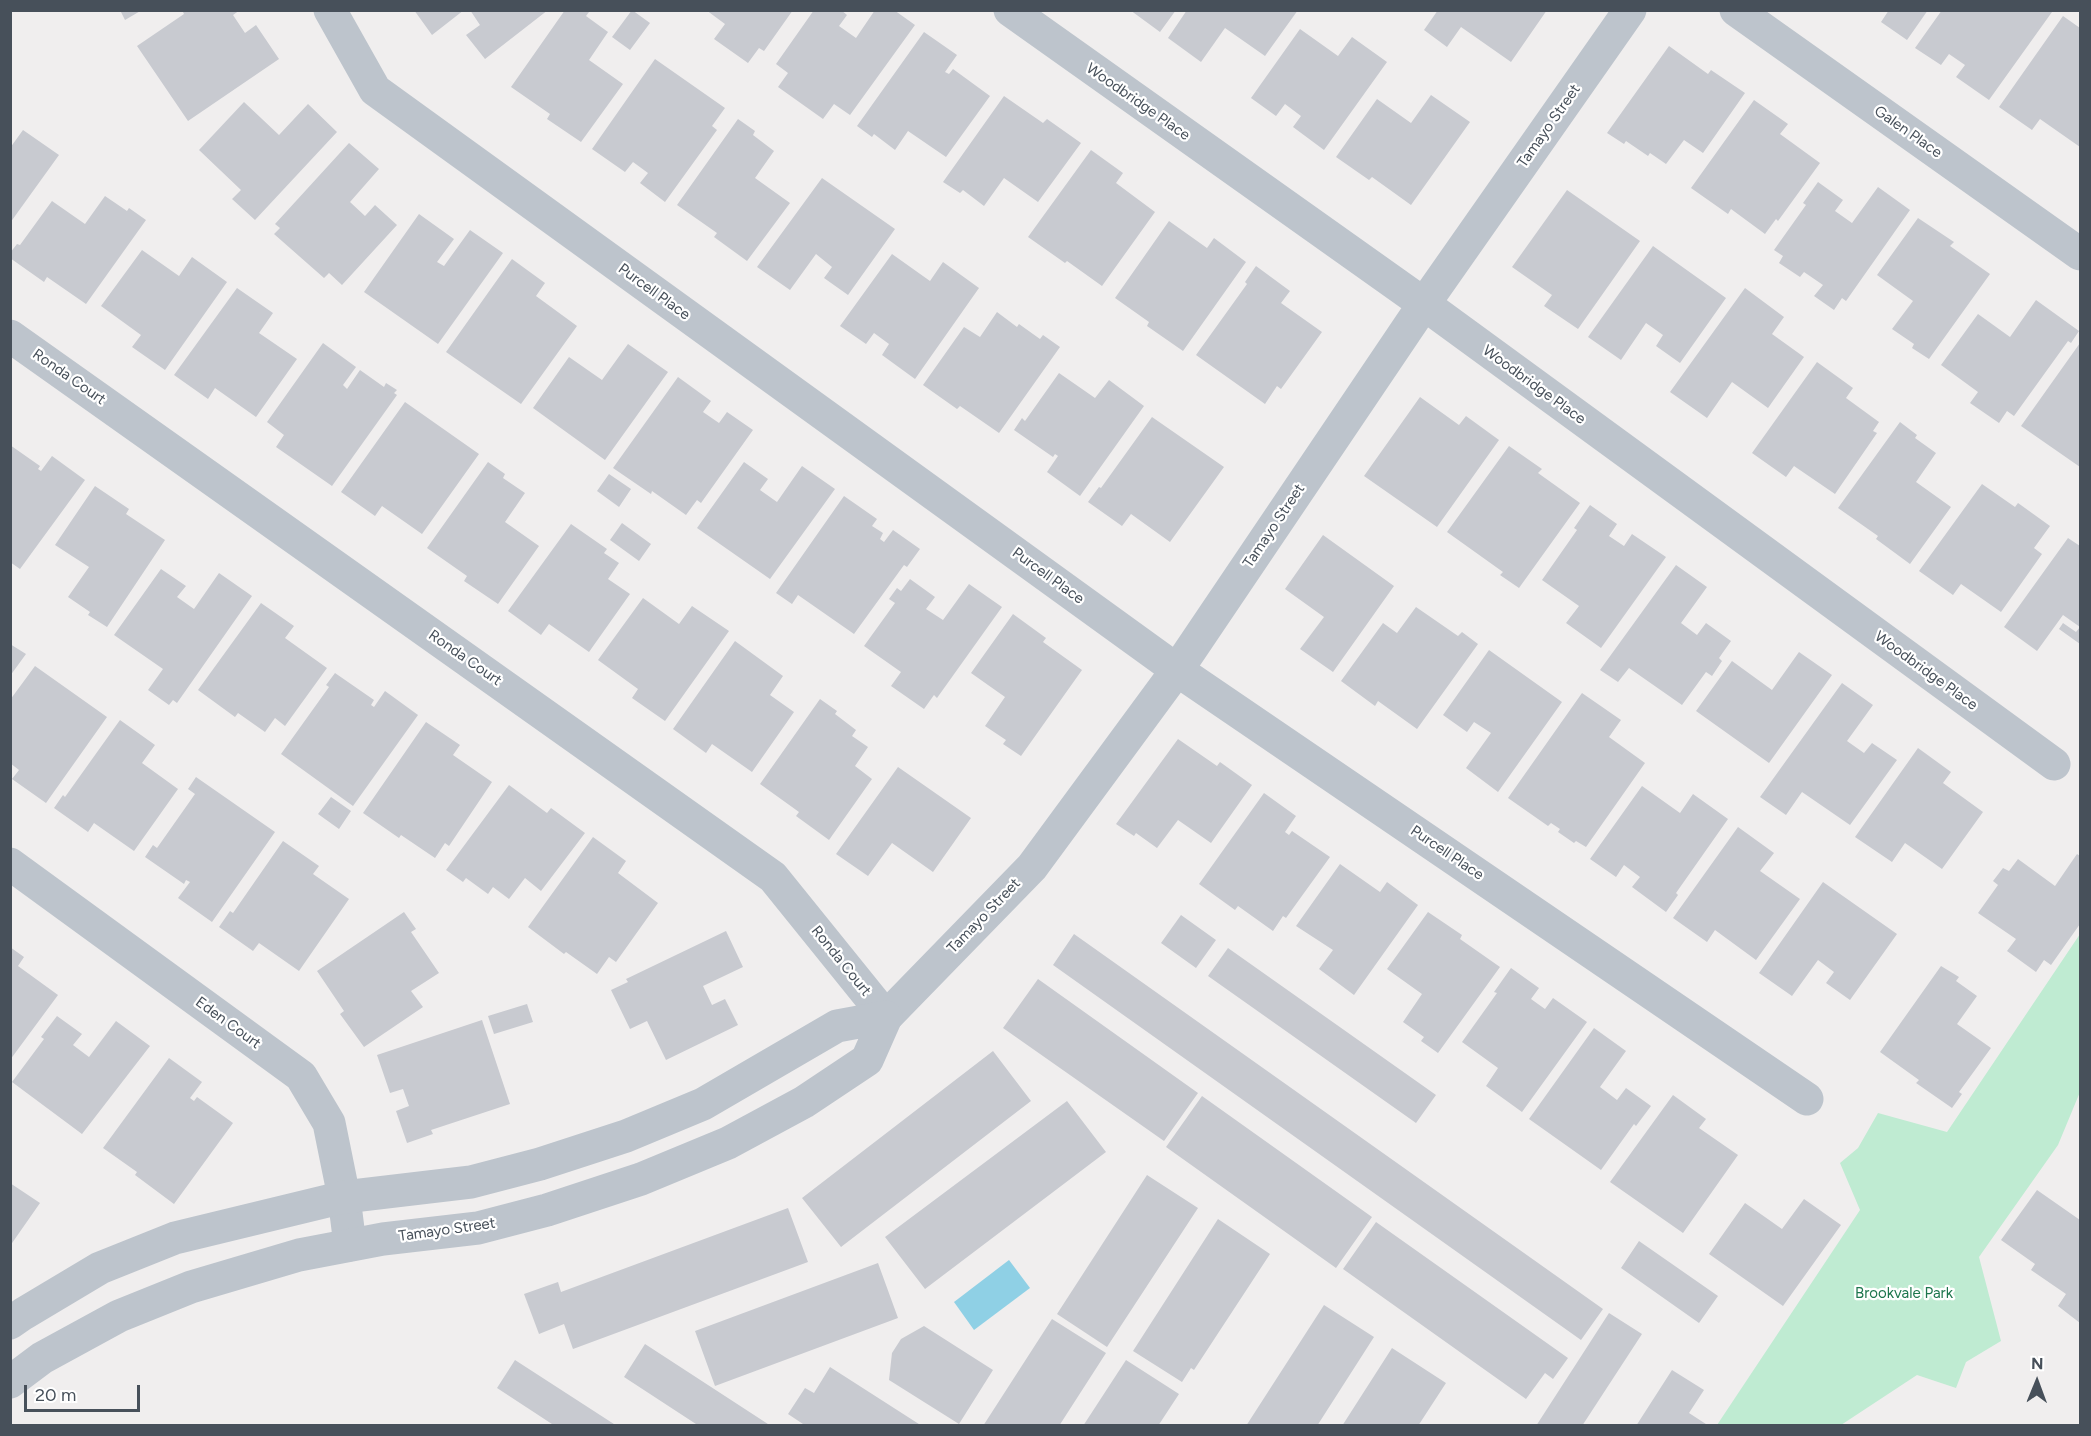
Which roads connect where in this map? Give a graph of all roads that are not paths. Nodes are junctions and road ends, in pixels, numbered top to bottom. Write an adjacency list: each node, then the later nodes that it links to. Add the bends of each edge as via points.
1 (330, 10): 8 (street, Purcell Place, via 375,90)
2 (1010, 10): 6 (street, Woodbridge Place)
3 (1630, 10): 6 (street, Tamayo Street)
4 (1736, 10): 5 (street, Galen Place)
5 (2080, 254)
6 (1424, 304): 8 (street, Tamayo Street); 9 (street, Woodbridge Place)
7 (10, 336): 11 (street, Ronda Court, via 773,877)
8 (1177, 670): 11 (street, Tamayo Street, via 1032,867); 12 (street, Purcell Place)
9 (2054, 764)
10 (10, 864): 13 (street, Eden Court, via 301,1076 329,1123)
11 (886, 1017): 13 (street, via 837,1026 703,1104 626,1136 471,1182); 14 (street, Tamayo Street, via 867,1060 804,1102 728,1143 641,1179 547,1210 478,1228)
12 (1807, 1099)
13 (344, 1197): 14 (street, Eden Court); 15 (street, via 175,1238 100,1268)
14 (350, 1245): 16 (street, Tamayo Street, via 298,1255 191,1287 119,1316 42,1358)
15 (10, 1323)
16 (10, 1382)

